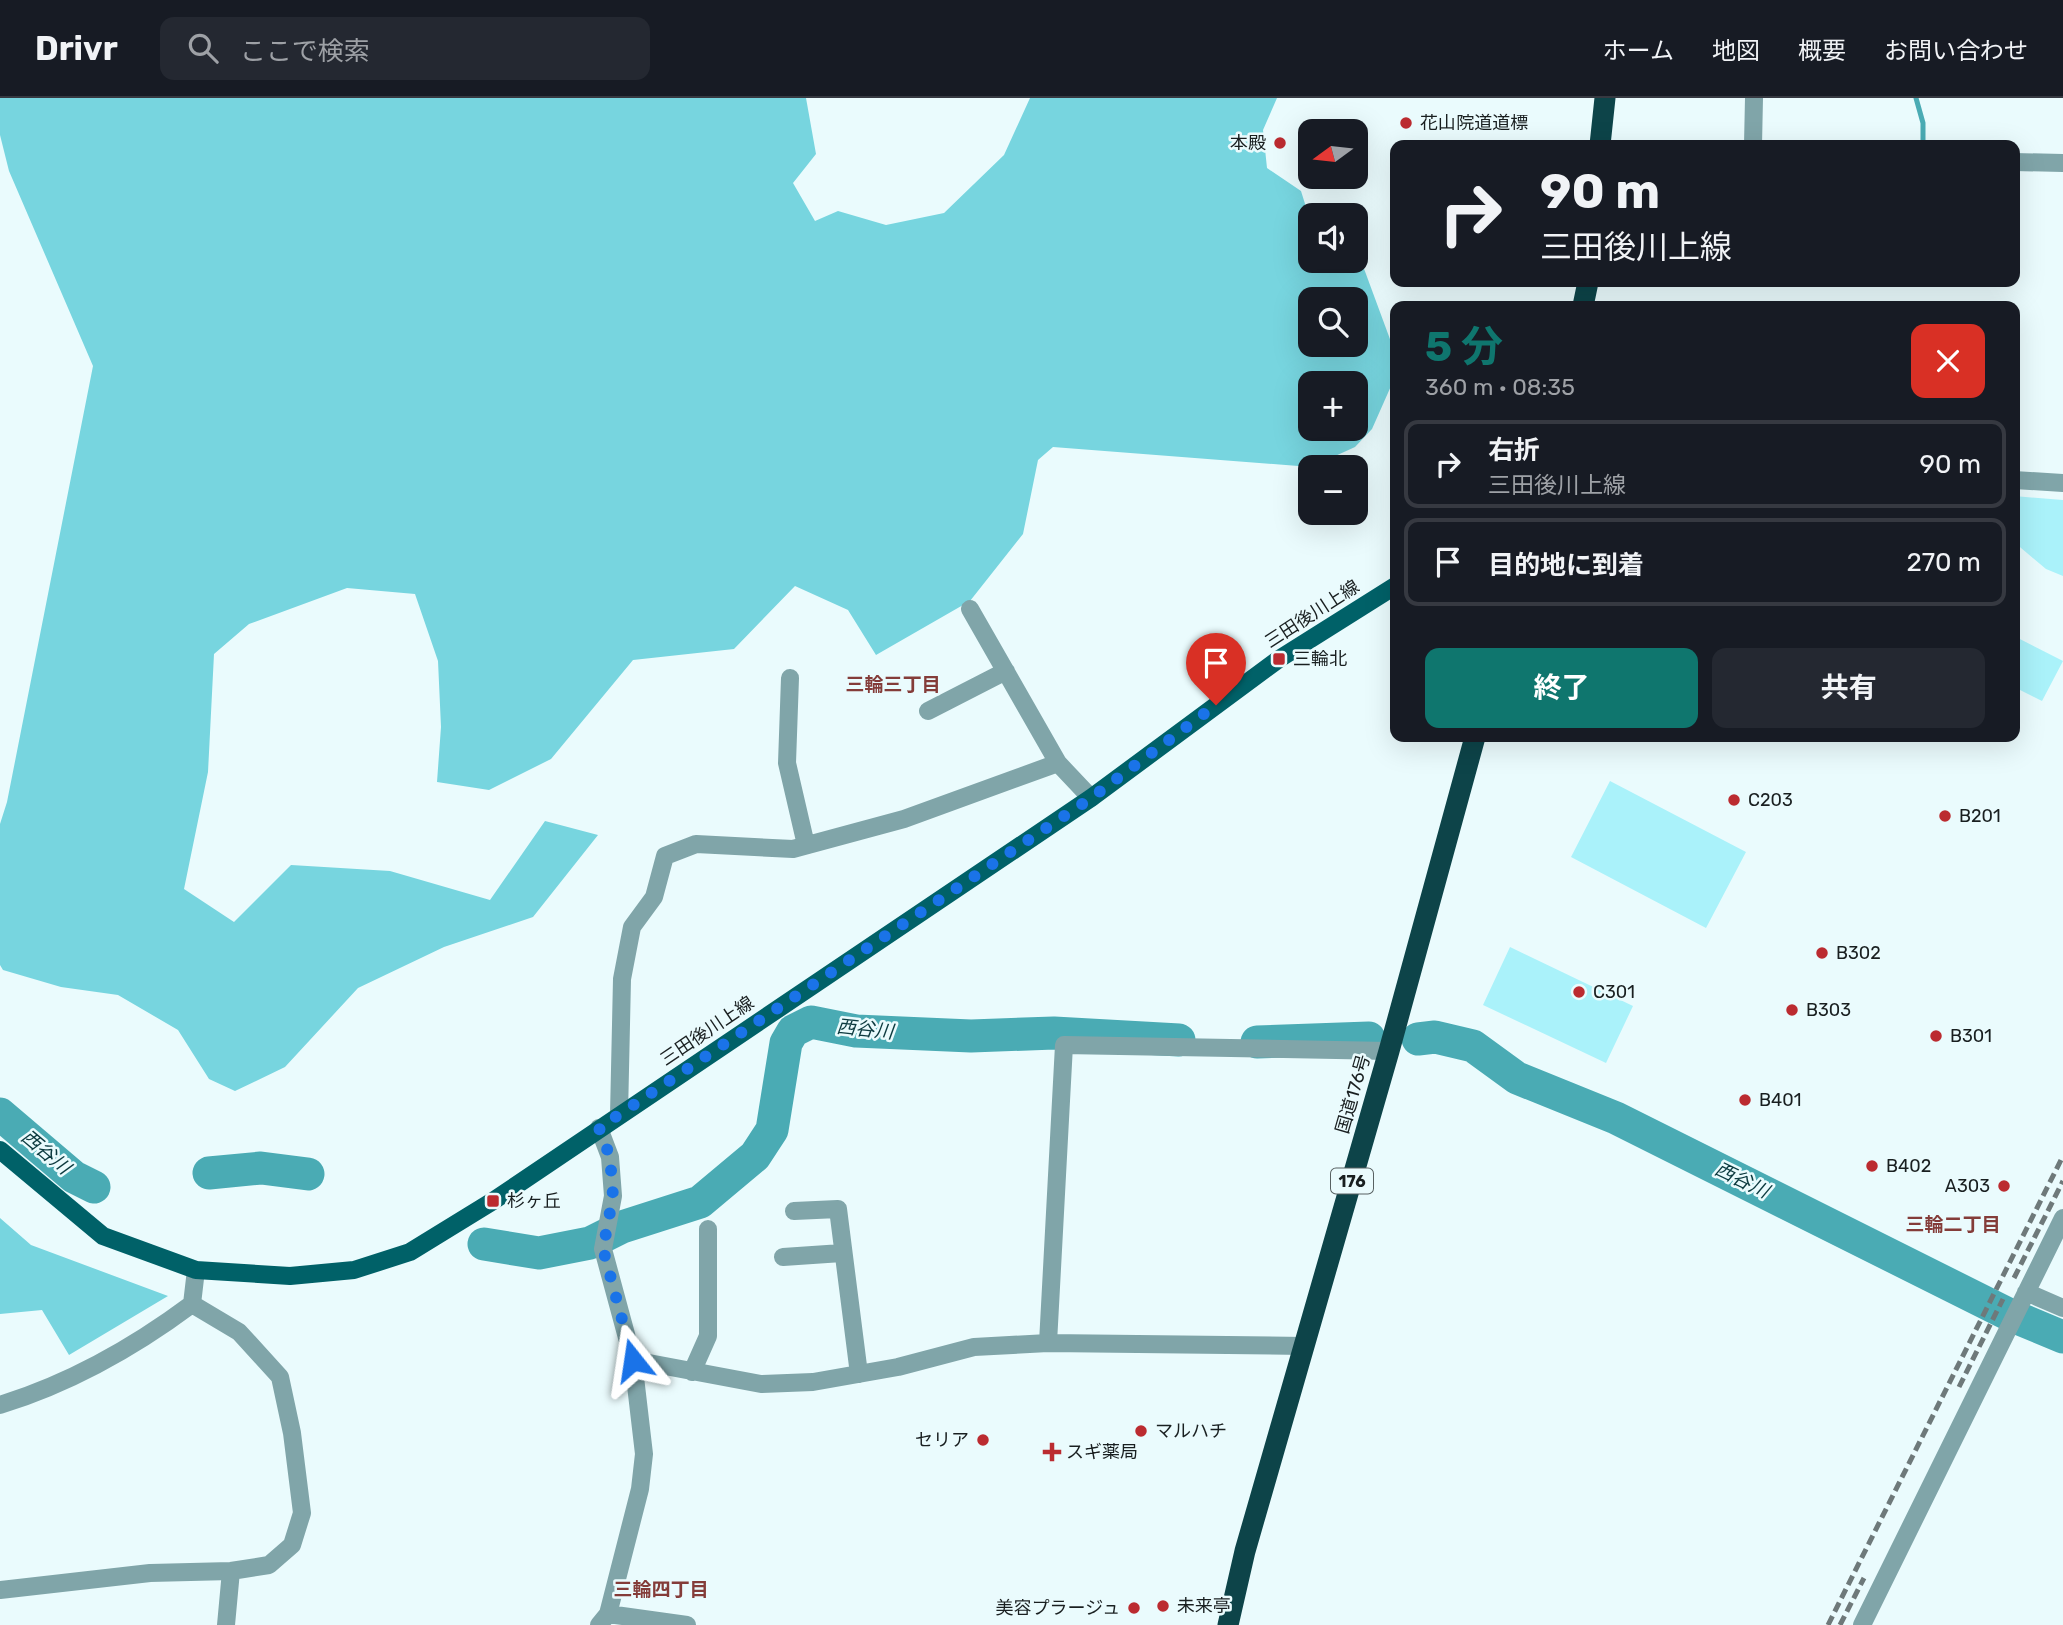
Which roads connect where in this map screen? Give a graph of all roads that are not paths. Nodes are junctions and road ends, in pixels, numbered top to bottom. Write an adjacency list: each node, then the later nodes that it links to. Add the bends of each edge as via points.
1 (1605, 98): 3 (highway)
2 (1754, 98): 4 (street)
3 (1601, 140)
4 (1753, 140)
5 (2020, 162): 6 (street)
6 (2063, 163)
7 (2020, 480): 8 (street)
8 (2063, 483)
9 (1390, 589): 16 (main road, 三田後川上線, via 1279,659)
10 (971, 609): 11 (street)
11 (1006, 671): 13 (street); 15 (street)
12 (790, 678): 17 (street, via 787,763)
13 (929, 711)
14 (1474, 742): 18 (highway, 国道176号 / 176)
15 (1058, 763): 16 (street); 17 (street, via 904,820)
16 (1091, 798): 19 (main road, 三田後川上線)
17 (806, 845): 19 (street, via 793,849 696,844 665,856 654,897 632,927 622,979)
18 (1389, 1051): 31 (street, via 1064,1045); 32 (highway, 国道176号 / 176)
19 (619, 1115): 20 (main road, 三田後川上線)
20 (599, 1128): 27 (main road, 三田後川上線, via 410,1252 354,1270 290,1276); 33 (street, via 610,1157 613,1196 603,1249)
21 (0, 1150): 27 (main road, 三田後川上線, via 103,1236)
22 (794, 1211): 25 (street, via 838,1209)
23 (2063, 1218): 28 (street)
24 (708, 1229): 34 (street, via 708,1336)
25 (842, 1253): 26 (street); 35 (street)
26 (783, 1257)
27 (196, 1270): 29 (street)
28 (2026, 1292): 30 (street); 43 (street)
29 (192, 1304): 36 (street, via 142,1340 87,1370); 37 (street, via 239,1332 280,1377 299,1474 302,1513 292,1545 269,1565)
30 (2063, 1308)
31 (1048, 1343): 32 (street); 35 (street, via 974,1347)
32 (1305, 1346): 42 (highway, 国道176号 / 176)
33 (633, 1360): 34 (street); 39 (street, via 643,1465)
34 (692, 1372): 35 (street, via 761,1384)
35 (859, 1374)
36 (0, 1405)
37 (231, 1571): 38 (street, via 150,1573); 40 (street)
38 (0, 1590)
39 (603, 1620): 41 (street)
40 (226, 1625)
41 (687, 1625)
42 (1228, 1625)
43 (1862, 1625)

